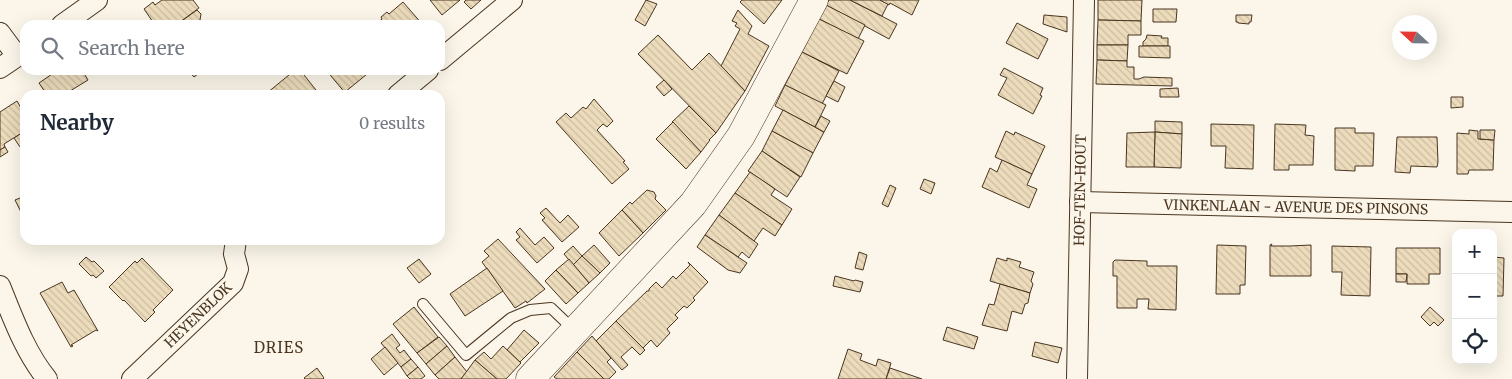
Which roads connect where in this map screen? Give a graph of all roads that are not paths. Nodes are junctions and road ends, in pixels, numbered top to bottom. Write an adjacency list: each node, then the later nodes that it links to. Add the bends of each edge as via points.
1 (97, 0): 5 (street)
2 (512, 0): 9 (street)
3 (814, 0): 18 (street, via 742,136 694,204)
4 (1084, 0): 13 (street, HOF-TEN-HOUT)
5 (69, 20)
6 (0, 33): 7 (street)
7 (20, 53)
8 (20, 55): 10 (street)
9 (445, 56)
10 (0, 68)
11 (422, 75): 12 (street)
12 (404, 90)
13 (1080, 202): 14 (street, VINKENLAAN - AVENUE DES PINSONS); 22 (street, HOF-TEN-HOUT)
14 (1512, 212)
15 (235, 245): 20 (street, HEYENBLOK, via 238,269 233,283)
16 (0, 286): 19 (street, via 36,366)
17 (423, 304): 18 (lane, via 466,355 511,318 530,310 551,308)
18 (575, 330): 21 (street)
19 (47, 379)
20 (132, 379)
21 (530, 379)
22 (1077, 379)

